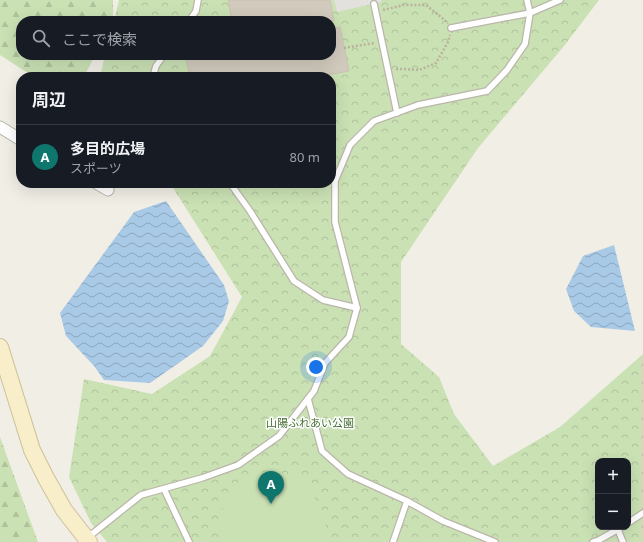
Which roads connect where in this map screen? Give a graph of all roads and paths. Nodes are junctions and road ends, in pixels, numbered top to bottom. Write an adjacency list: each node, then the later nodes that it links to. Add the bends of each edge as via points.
1 (198, 0): 7 (lane)
2 (527, 0): 6 (lane)
3 (560, 0): 6 (lane)
4 (374, 4): 5 (lane)
5 (376, 12): 8 (path, via 404,5 426,5 445,19); 9 (lane)
6 (530, 13): 8 (lane); 14 (lane, via 525,44 507,70 487,91 418,105)
7 (192, 16)
8 (451, 28): 12 (path, via 448,42 436,63 419,70 403,68)
9 (382, 41): 10 (path); 12 (lane)
10 (344, 48)
11 (160, 60): 13 (lane)
12 (388, 71): 14 (lane)
13 (154, 72)
14 (396, 113): 17 (lane, via 374,121 350,145)
15 (0, 127): 16 (street)
16 (16, 137)
17 (336, 179)
18 (105, 188): 21 (street)
19 (234, 188): 22 (lane, via 294,282 323,300)
20 (335, 188): 22 (lane, via 335,222)
21 (108, 190)
22 (357, 308): 24 (lane, via 349,337 325,363 314,391)
23 (0, 347): 31 (street, via 32,450 64,510)
24 (308, 399): 25 (lane, via 279,436 238,465); 26 (lane, via 322,451 348,474)
25 (164, 489): 31 (lane, via 140,495); 32 (lane)
26 (406, 501): 33 (lane); 34 (lane, via 443,521)
27 (643, 513): 28 (lane)
28 (631, 521)
29 (616, 530): 35 (lane)
30 (620, 530): 36 (lane)
31 (88, 540)
32 (189, 542)
33 (393, 542)
34 (495, 542)
35 (593, 542)
36 (623, 542)

